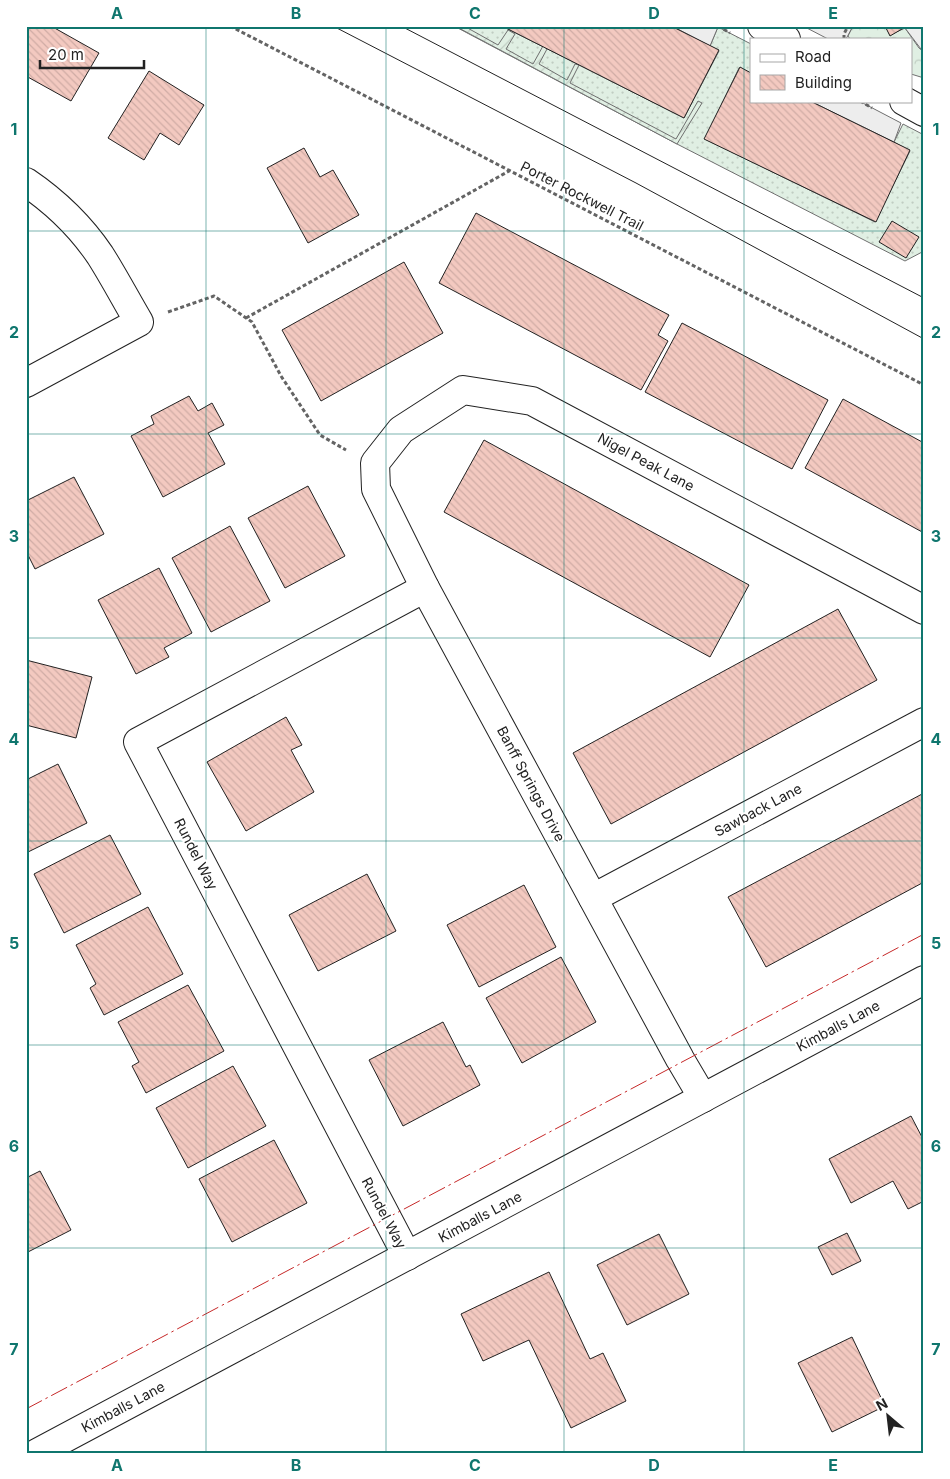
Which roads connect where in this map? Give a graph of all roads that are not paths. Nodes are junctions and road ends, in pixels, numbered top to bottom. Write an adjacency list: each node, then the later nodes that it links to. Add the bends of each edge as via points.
1 (762, 26): 2 (street)
2 (784, 38)
3 (906, 102): 4 (street)
4 (924, 112)
5 (26, 182): 6 (street, via 72,221 99,254 139,322)
6 (26, 383)
7 (375, 463): 8 (street, Banff Springs Drive, via 376,489); 9 (street, Nigel Peak Lane, via 401,430 463,390 532,401)
8 (425, 588): 11 (street, Banff Springs Drive); 14 (street, Rundel Way, via 138,742)
9 (924, 610)
10 (924, 722): 11 (street, Sawback Lane)
11 (593, 898): 13 (street, Banff Springs Drive)
12 (924, 980): 13 (street, Kimballs Lane)
13 (703, 1098): 14 (street, Kimballs Lane)
14 (406, 1256): 15 (street, Kimballs Lane)
15 (37, 1453)

